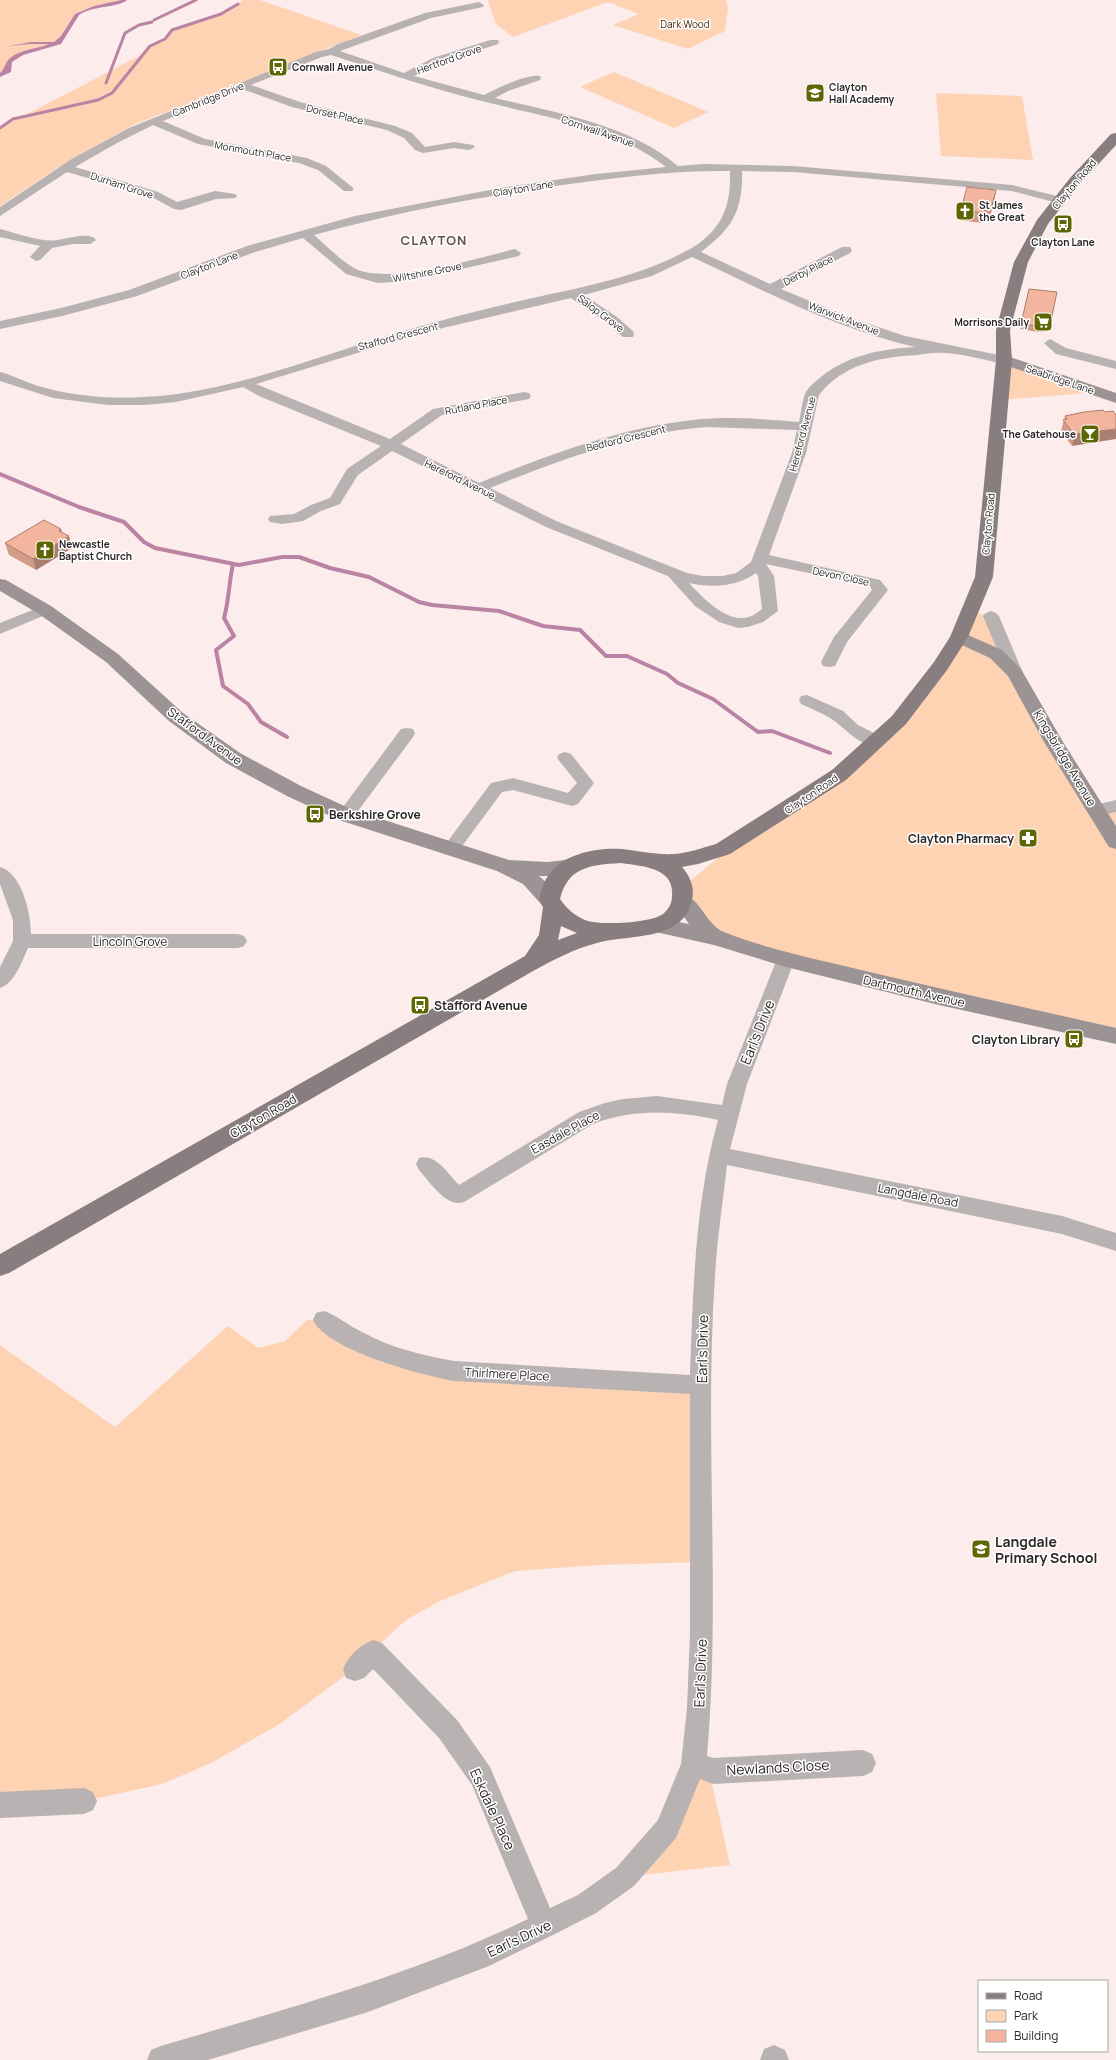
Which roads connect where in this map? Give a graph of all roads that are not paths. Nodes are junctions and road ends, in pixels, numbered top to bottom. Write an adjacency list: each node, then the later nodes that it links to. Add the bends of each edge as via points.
1 (479, 5): 3 (street, Cambridge Drive, via 426,13)
2 (495, 43): 4 (street, Hertford Grove, via 418,68)
3 (332, 52): 4 (street, Cornwall Avenue); 6 (street, Cambridge Drive, via 320,54)
4 (405, 77): 7 (street, Cornwall Avenue)
5 (538, 78): 7 (street, via 504,89)
6 (241, 85): 8 (street, Cambridge Drive); 10 (street, Dorset Place, via 286,102 393,129 410,137 422,153 455,142)
7 (485, 99): 13 (street, Cornwall Avenue, via 576,122 621,137 662,157)
8 (153, 121): 12 (street, Cambridge Drive); 14 (street, Monmouth Place, via 202,142 303,160 322,168 343,191)
9 (1116, 137): 16 (main road, Clayton Road)
10 (469, 147)
11 (736, 167): 13 (street, Clayton Lane); 16 (street, Clayton Lane, via 793,169 1012,188); 23 (street, Stafford Crescent, via 737,197 733,210 714,236)
12 (67, 168): 15 (street, Durham Grove, via 154,194 173,210 217,191); 17 (street, Cambridge Drive)
13 (674, 168): 19 (street, Clayton Lane, via 500,191 355,220)
14 (361, 187)
15 (231, 196)
16 (1061, 200): 32 (main road, Clayton Road, via 1042,223 1021,262 1004,330)
17 (0, 212)
18 (0, 233): 21 (street)
19 (304, 233): 24 (street, Wiltshire Grove, via 350,271 378,279 408,277); 28 (street, Clayton Lane, via 251,249 133,293)
20 (90, 240): 21 (street, via 74,236 58,244)
21 (49, 244): 25 (street)
22 (846, 250): 26 (street, Derby Place)
23 (691, 252): 26 (street, Warwick Avenue); 27 (street, Stafford Crescent, via 646,274)
24 (515, 253)
25 (36, 257)
26 (771, 289): 31 (street, Warwick Avenue)
27 (573, 293): 29 (street, Salop Grove); 35 (street, Stafford Crescent, via 392,337)
28 (0, 325)
29 (628, 334)
30 (1050, 343): 33 (street, via 1061,351)
31 (897, 345): 32 (street, Hereford Avenue, via 973,353); 38 (street, Hereford Avenue, via 842,367 829,376 812,394)
32 (1004, 360): 37 (street, Seabridge Lane); 48 (main road, Clayton Road, via 984,577)
33 (1116, 364)
34 (0, 376): 35 (street, Stafford Crescent, via 52,393 102,401 144,401 191,396)
35 (245, 383): 39 (street, Hereford Avenue)
36 (524, 396): 39 (street, Rutland Place, via 438,412)
37 (1116, 398)
38 (805, 426): 40 (street, Bedford Crescent, via 741,422 693,424 662,429 582,449); 42 (street, Hereford Avenue, via 799,453)
39 (390, 445): 40 (street, Hereford Avenue); 41 (street, Rutland Place, via 352,472 335,501 298,518)
40 (479, 488): 43 (street, Hereford Avenue, via 551,524)
41 (275, 519)
42 (759, 562): 43 (street, Hereford Avenue, via 749,573 736,580 721,583 702,582); 43 (street, via 766,576 770,611 760,619 748,623 734,622 711,611 683,588); 49 (street, Devon Close, via 875,583 880,590 840,640)
43 (674, 574)
44 (0, 584): 45 (street, Stafford Avenue)
45 (45, 610): 47 (street); 57 (street, Stafford Avenue, via 112,658 176,717 233,758)
46 (991, 616): 50 (street, Kingsbridge Avenue)
47 (0, 629)
48 (956, 644): 50 (street); 53 (main road, Clayton Road, via 917,699)
49 (830, 662)
50 (1015, 673): 56 (street, Kingsbridge Avenue)
51 (807, 700): 53 (street, via 837,715 852,729)
52 (407, 733): 57 (street)
53 (876, 741): 58 (main road, Clayton Road, via 839,775)
54 (564, 758): 60 (street, via 586,783 572,800 512,784 497,787)
55 (1116, 806): 56 (street)
56 (1097, 810): 59 (street, Kingsbridge Avenue)
57 (346, 815): 60 (street, Stafford Avenue)
58 (738, 841): 61 (main road, Clayton Road, via 698,857 674,861); 65 (main road, Clayton Road)
59 (1116, 842)
60 (452, 850): 62 (street, Stafford Avenue)
61 (655, 860): 63 (main road, via 620,856 599,857); 65 (main road, via 677,874)
62 (504, 866): 63 (street, Stafford Avenue, via 539,869); 66 (street, Stafford Avenue, via 539,887)
63 (572, 866): 66 (main road, via 565,869 554,881)
64 (0, 873): 70 (street, via 10,883 22,920)
65 (683, 894): 67 (main road, via 674,916); 69 (street, Dartmouth Avenue, via 698,921)
66 (551, 903): 68 (main road, via 556,912 574,924); 73 (main road, Clayton Road, via 551,933 544,949)
67 (658, 926): 68 (main road); 69 (street, Dartmouth Avenue)
68 (609, 932): 73 (main road, Clayton Road, via 564,945)
69 (715, 937): 72 (street, Dartmouth Avenue)
70 (22, 941): 71 (street, Lincoln Grove); 74 (street, via 9,969)
71 (238, 941)
72 (786, 959): 75 (street, Dartmouth Avenue, via 939,997); 76 (street, Earl's Drive, via 737,1084)
73 (525, 966): 80 (main road, Clayton Road)
74 (0, 981)
75 (1116, 1036)
76 (729, 1114): 77 (street, Earl's Drive); 78 (street, Easdale Place, via 667,1103 635,1104 602,1112 586,1118 461,1202)
77 (718, 1155): 79 (street, Langdale Road, via 1062,1225); 82 (street, Earl's Drive, via 704,1276)
78 (426, 1164)
79 (1116, 1242)
80 (0, 1266)
81 (324, 1320): 82 (street, Thirlmere Place, via 364,1345 431,1367 454,1371)
82 (701, 1386): 85 (street, Earl's Drive, via 702,1633)
83 (355, 1669): 88 (street, Eskdale Place, via 373,1652 448,1729 481,1776)
84 (863, 1763): 85 (street, Newlands Close, via 713,1771)
85 (694, 1764): 88 (street, Earl's Drive, via 667,1829 625,1877 587,1904)
86 (84, 1801): 87 (street)
87 (0, 1805)
88 (544, 1926): 89 (street, Earl's Drive, via 489,1952 368,1998)
89 (161, 2060)

